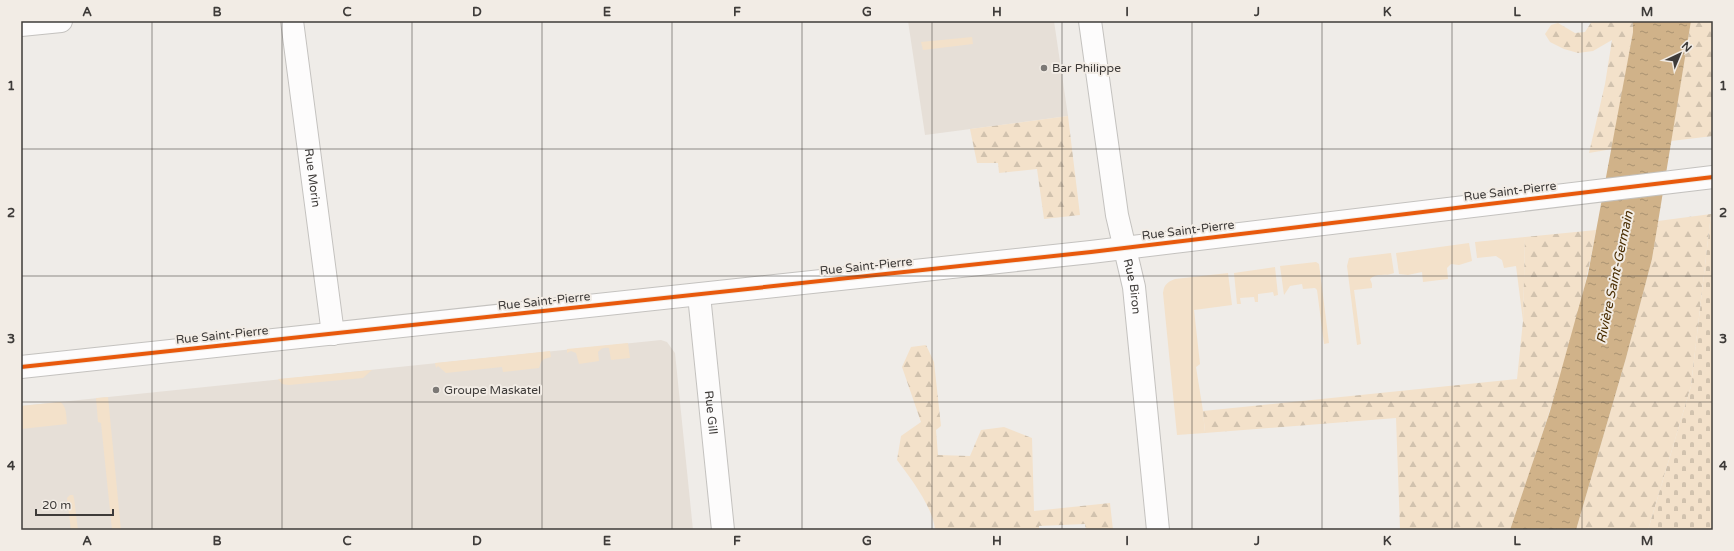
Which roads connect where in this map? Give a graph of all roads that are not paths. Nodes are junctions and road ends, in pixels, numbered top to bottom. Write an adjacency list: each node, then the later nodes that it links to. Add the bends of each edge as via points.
1 (61, 21): 4 (main road)
2 (292, 21): 8 (main road, Rue Morin)
3 (1090, 21): 6 (main road, Rue Biron, via 1117,215)
4 (21, 25)
5 (1713, 177): 6 (main road, Rue Saint-Pierre)
6 (1126, 248): 7 (main road, Rue Saint-Pierre); 11 (main road, Rue Biron, via 1134,287)
7 (699, 295): 8 (main road, Rue Saint-Pierre); 10 (main road, Rue Gill)
8 (333, 334): 9 (main road, Rue Saint-Pierre)
9 (21, 367)
10 (723, 530)
11 (1158, 530)

